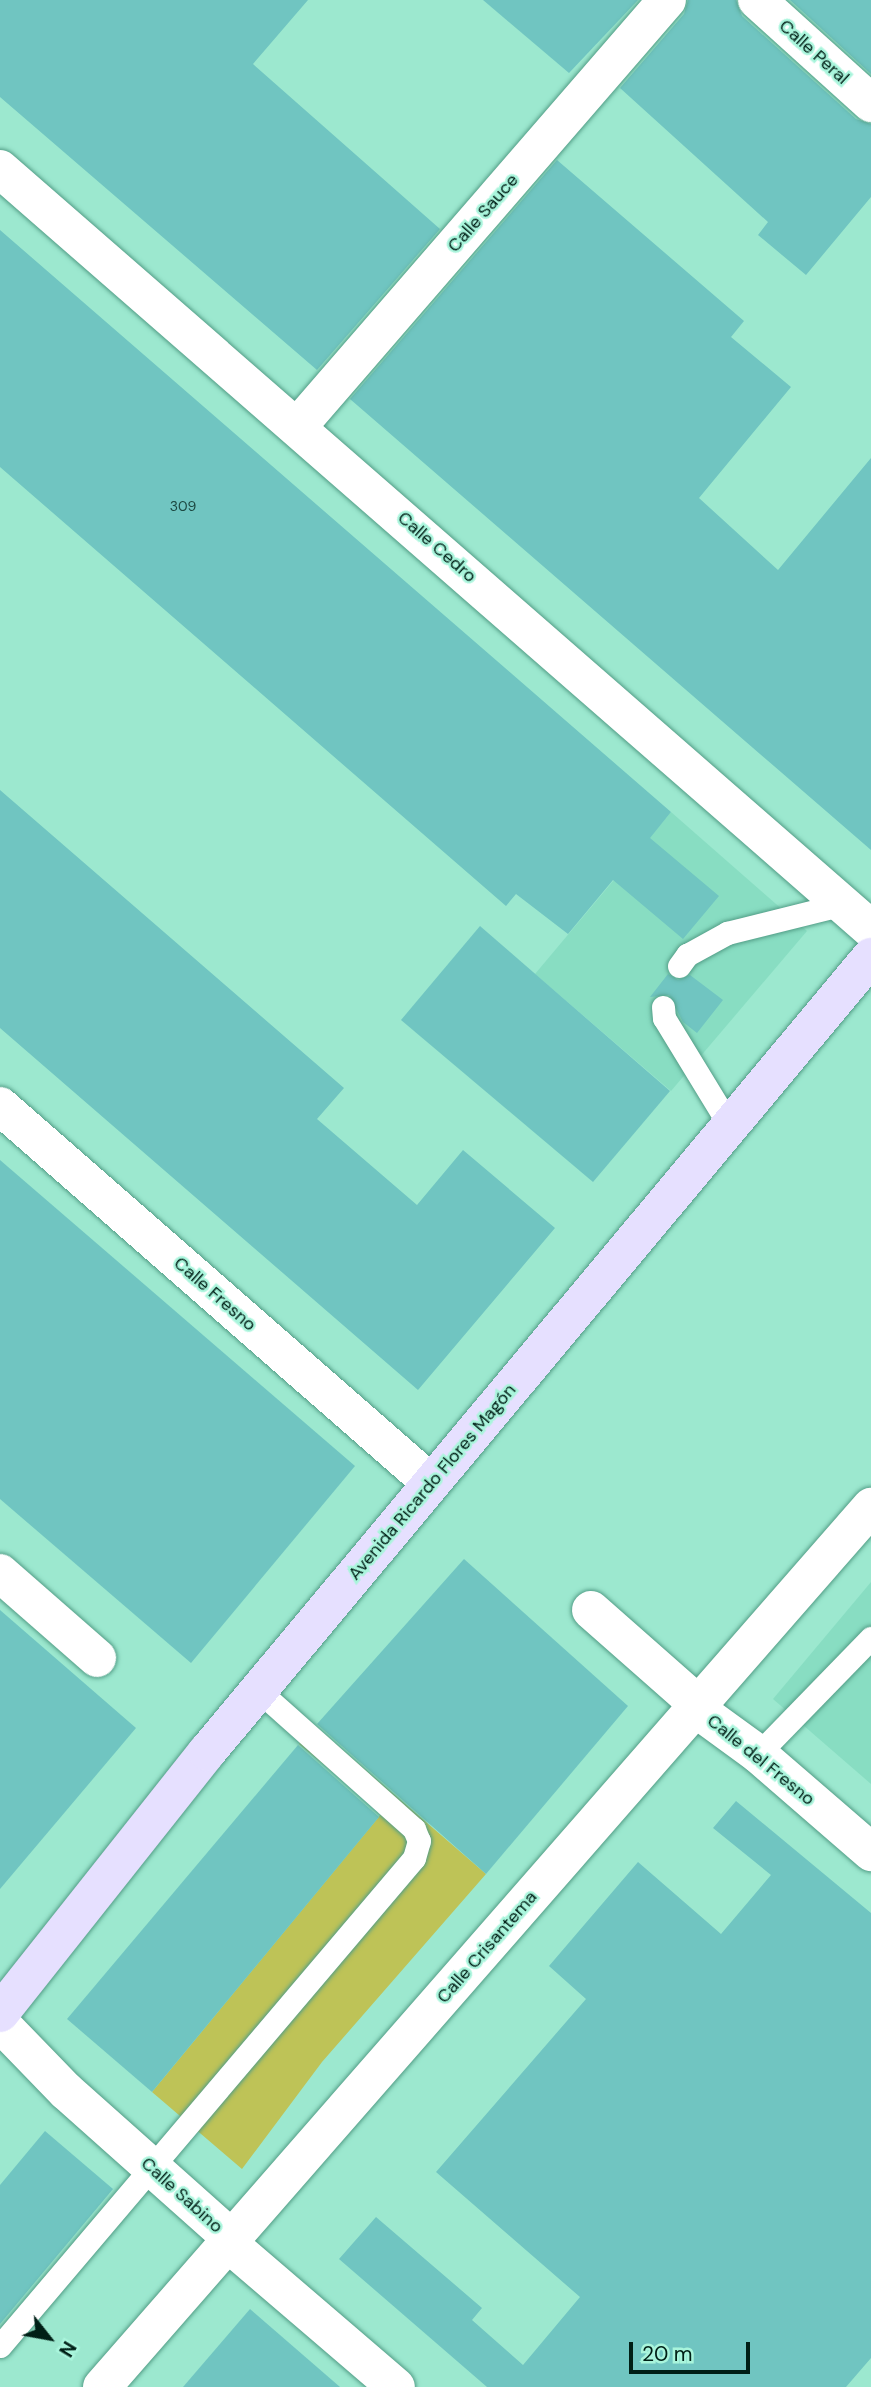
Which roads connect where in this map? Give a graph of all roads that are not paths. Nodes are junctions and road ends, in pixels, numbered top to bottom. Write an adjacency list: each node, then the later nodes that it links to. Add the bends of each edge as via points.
1 (667, 0): 5 (street, Calle Sauce)
2 (757, 0): 3 (street, Calle Peral)
3 (871, 103)
4 (0, 169): 5 (street, Calle Cedro)
5 (299, 425): 6 (street, Calle Cedro)
6 (857, 916): 8 (lane, via 727,933 687,956)
7 (871, 957): 11 (main road, Avenida Ricardo Flores Magón)
8 (679, 966)
9 (663, 1007): 11 (lane, via 664,1018)
10 (0, 1105): 12 (street, Calle Fresno)
11 (730, 1126): 12 (main road, Avenida Ricardo Flores Magón)
12 (431, 1483): 18 (main road, Avenida Ricardo Flores Magón)
13 (871, 1507): 19 (street, Calle Crisantema)
14 (0, 1573): 17 (street)
15 (591, 1610): 19 (street, Calle del Fresno, via 692,1699)
16 (871, 1638): 20 (lane)
17 (97, 1658)
18 (258, 1690): 22 (main road, Avenida Ricardo Flores Magón); 24 (lane, via 414,1829 419,1841 414,1858)
19 (695, 1708): 20 (street, Calle del Fresno); 25 (street, Calle Crisantema)
20 (758, 1754): 21 (street, Calle del Fresno)
21 (871, 1852)
22 (0, 2013)
23 (0, 2024): 24 (street, Calle Sabino)
24 (151, 2167): 25 (street, Calle Sabino, via 231,2238); 26 (lane)
25 (228, 2243): 27 (street, Calle Crisantema); 28 (street, Calle Sabino)
26 (0, 2346)
27 (102, 2387)
28 (396, 2387)

